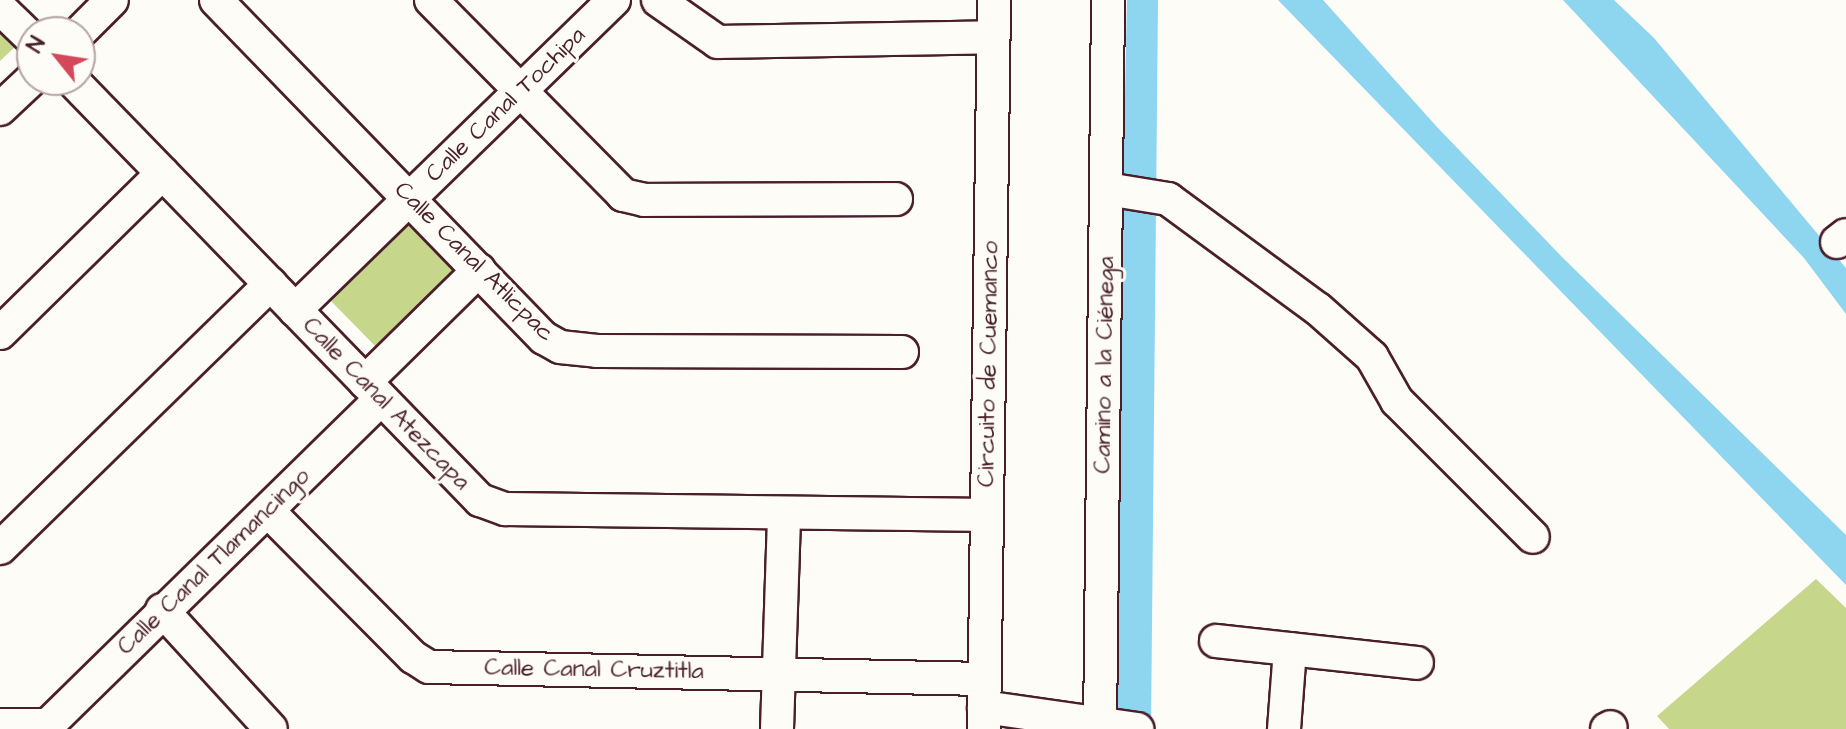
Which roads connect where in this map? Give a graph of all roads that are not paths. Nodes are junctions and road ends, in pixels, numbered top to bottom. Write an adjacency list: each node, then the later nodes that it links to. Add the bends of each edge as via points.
1 (112, 0): 9 (street)
2 (216, 0): 18 (street, Calle Canal Atlicpac)
3 (431, 0): 12 (street)
4 (614, 0): 12 (street, Calle Canal Tochipa)
5 (658, 0): 11 (street, via 718,42)
6 (994, 0): 11 (street, Circuito de Cuemanco)
7 (1108, 0): 17 (street, Camino a la Ciénega)
8 (0, 8): 10 (street)
9 (96, 16)
10 (16, 24)
11 (993, 37): 28 (street, Circuito de Cuemanco)
12 (518, 92): 18 (street, Calle Canal Tochipa); 19 (street, via 623,195 644,200)
13 (16, 94): 15 (street)
14 (88, 96): 16 (street, Calle Canal Atezcapa)
15 (0, 109)
16 (163, 173): 21 (street, Calle Canal Atezcapa); 23 (street)
17 (1109, 189): 29 (street, via 1168,199 1350,336 1372,357 1397,401); 39 (street, Camino a la Ciénega)
18 (410, 198): 20 (street, Calle Canal Atlicpac); 22 (street, Calle Canal Tochipa)
19 (896, 199)
20 (479, 270): 24 (street, Calle Canal Atlicpac, via 544,338 560,347); 25 (street, Calle Canal Tlamancingo)
21 (271, 284): 22 (street, Calle Canal Atezcapa); 30 (street)
22 (295, 310): 25 (street, Calle Canal Atezcapa)
23 (0, 333)
24 (902, 352)
25 (373, 391): 26 (street, Calle Canal Tlamancingo); 27 (street, Calle Canal Atezcapa, via 480,500 505,509)
26 (268, 511): 31 (street, Calle Canal Tlamancingo); 35 (street, Calle Canal Cruztitla, via 429,667)
27 (784, 513): 28 (street, Calle Canal Atezcapa); 35 (street)
28 (986, 515): 36 (street, Circuito de Cuemanco)
29 (1533, 537)
30 (0, 548)
31 (162, 610): 38 (street, Calle Canal Tlamancingo); 40 (street)
32 (1216, 641): 33 (street)
33 (1290, 649): 34 (street); 42 (street)
34 (1417, 663)
35 (778, 672): 36 (street, Calle Canal Cruztitla); 41 (street)
36 (984, 705): 39 (street, Calle Canal Cruztitla)
37 (0, 725): 38 (street)
38 (49, 727)
39 (1111, 727)
40 (271, 729)
41 (777, 729)
42 (1284, 729)

